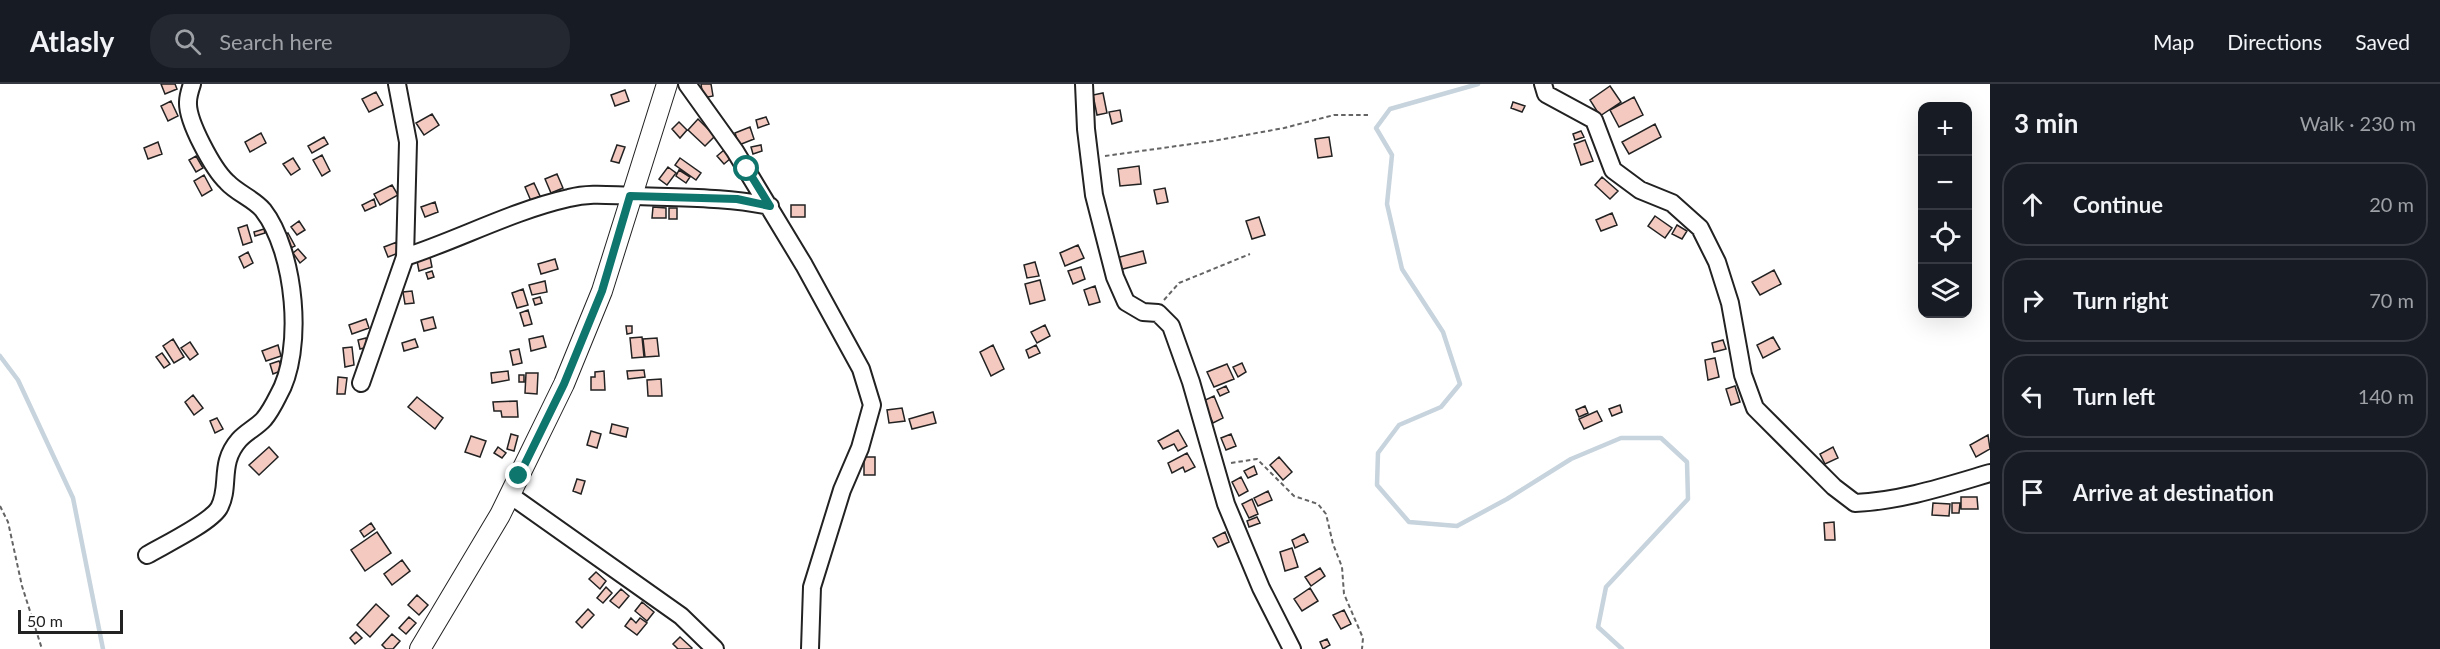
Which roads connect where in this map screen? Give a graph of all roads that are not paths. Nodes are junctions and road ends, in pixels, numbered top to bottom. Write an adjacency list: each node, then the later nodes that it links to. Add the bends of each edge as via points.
1 (192, 84): 13 (street, via 187,103 193,125 210,156 225,180 260,207 274,225 295,317 294,348 280,394 264,419 240,439 227,459 219,508 199,525)
2 (397, 84): 9 (street, via 408,142)
3 (666, 84): 7 (main road)
4 (687, 84): 8 (street)
5 (1084, 84): 17 (street, via 1094,195 1115,277 1126,302 1143,312 1158,313 1171,326 1226,504 1250,564)
6 (1543, 84): 11 (street, via 1546,94 1594,120 1614,170 1640,190 1672,203 1700,228 1717,262 1730,303 1743,375 1755,408 1834,487 1855,503 1870,502 1908,496)
7 (630, 196): 8 (street, via 737,199); 9 (street, via 581,196 534,207); 12 (main road, via 602,291 564,384)
8 (770, 206): 16 (street, via 861,369 872,405 812,587)
9 (405, 257): 10 (street)
10 (361, 383)
11 (1990, 473)
12 (510, 495): 14 (main road); 15 (street, via 681,616)
13 (147, 555)
14 (420, 649)
15 (715, 649)
16 (810, 649)
17 (1292, 649)

